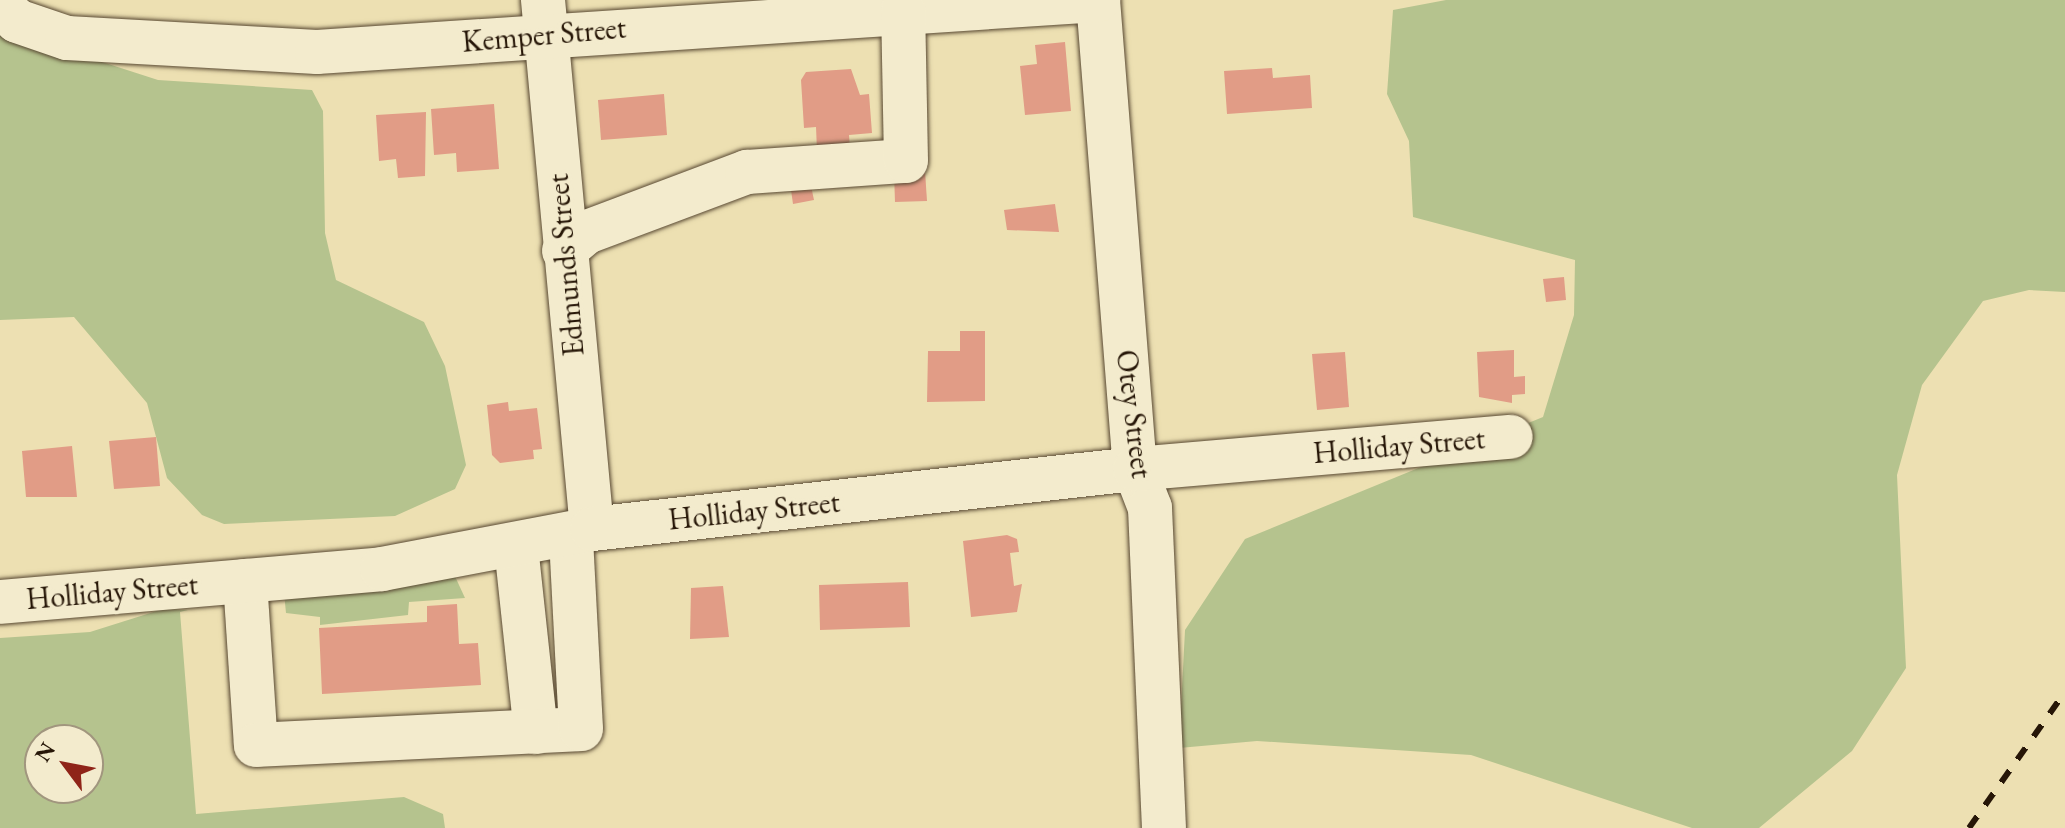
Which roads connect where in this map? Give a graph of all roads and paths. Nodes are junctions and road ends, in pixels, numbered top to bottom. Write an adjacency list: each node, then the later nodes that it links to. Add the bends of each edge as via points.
1 (1098, 0): 3 (street, Kemper Street); 7 (street, Otey Street)
2 (0, 5): 4 (street, Kemper Street, via 17,21 67,38 230,52 399,49)
3 (903, 10): 4 (street, Kemper Street); 5 (street, via 906,161 747,172 587,232)
4 (544, 17): 5 (street, Edmunds Street)
5 (564, 251): 8 (street, Edmunds Street)
6 (1511, 437): 7 (street, Holliday Street)
7 (1135, 469): 8 (street, Holliday Street); 13 (street, Otey Street, via 1150,508)
8 (581, 532): 9 (street, Holliday Street); 12 (street, Edmunds Street, via 581,729)
9 (516, 546): 10 (street, Holliday Street); 12 (street)
10 (245, 581): 11 (street, Holliday Street); 12 (street, via 256,745)
11 (0, 602)
12 (536, 732)
13 (1164, 828)

